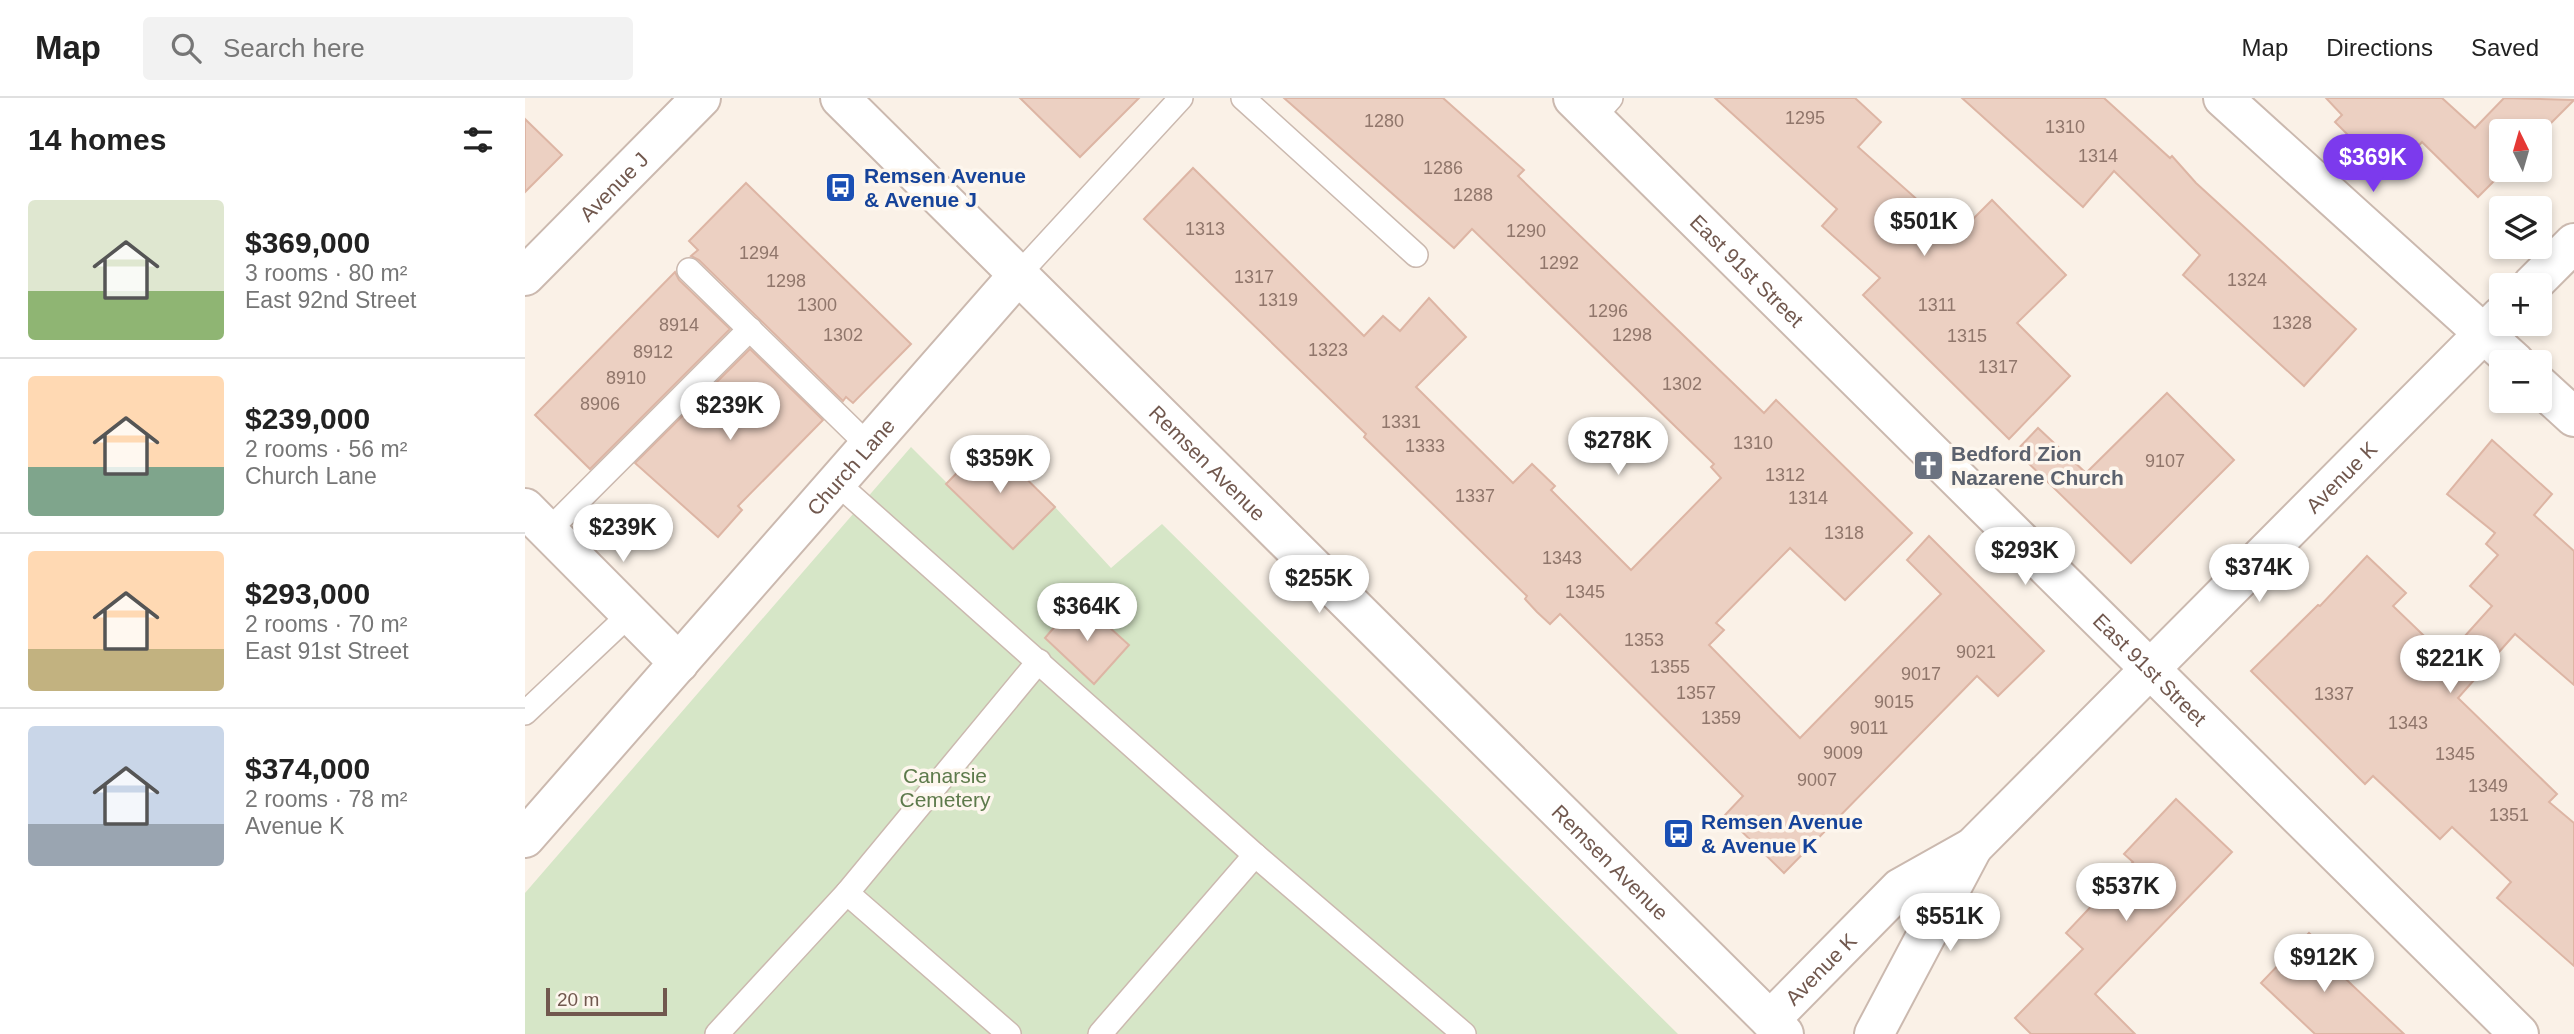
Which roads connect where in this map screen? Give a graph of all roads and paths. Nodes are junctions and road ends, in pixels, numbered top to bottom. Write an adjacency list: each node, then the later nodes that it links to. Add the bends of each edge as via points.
1 (701, 98): 12 (street, Avenue J)
2 (840, 98): 11 (street, Remsen Avenue)
3 (1243, 98): 8 (lane)
4 (2223, 98): 13 (street)
5 (1181, 99): 11 (lane, Church Lane)
6 (1592, 105): 24 (street, East 91st Street)
7 (2574, 243): 10 (street)
8 (1416, 255)
9 (689, 270): 15 (lane)
10 (2544, 273)
11 (1019, 274): 18 (street, Church Lane); 30 (street, Remsen Avenue)
12 (525, 275)
13 (2489, 322)
14 (2489, 328): 24 (street, Avenue K)
15 (750, 329): 18 (lane); 20 (lane)
16 (2552, 397): 17 (street)
17 (2574, 417)
18 (869, 446): 19 (street, Church Lane)
19 (837, 483): 22 (lane); 23 (street, Church Lane)
20 (537, 520): 21 (street)
21 (630, 614): 23 (street); 25 (lane)
22 (1039, 661): 28 (lane); 29 (lane)
23 (679, 663): 26 (street, Church Lane)
24 (2151, 670): 27 (street, Avenue K); 36 (street, East 91st Street)
25 (525, 713)
26 (525, 838)
27 (1973, 847): 30 (street, Avenue K, via 1900,888); 35 (street, Avenue K)
28 (1255, 855): 33 (lane); 34 (lane)
29 (847, 893): 31 (lane); 32 (lane)
30 (1773, 1029)
31 (717, 1034)
32 (1009, 1034)
33 (1100, 1034)
34 (1464, 1034)
35 (1874, 1034)
36 (2519, 1034)

